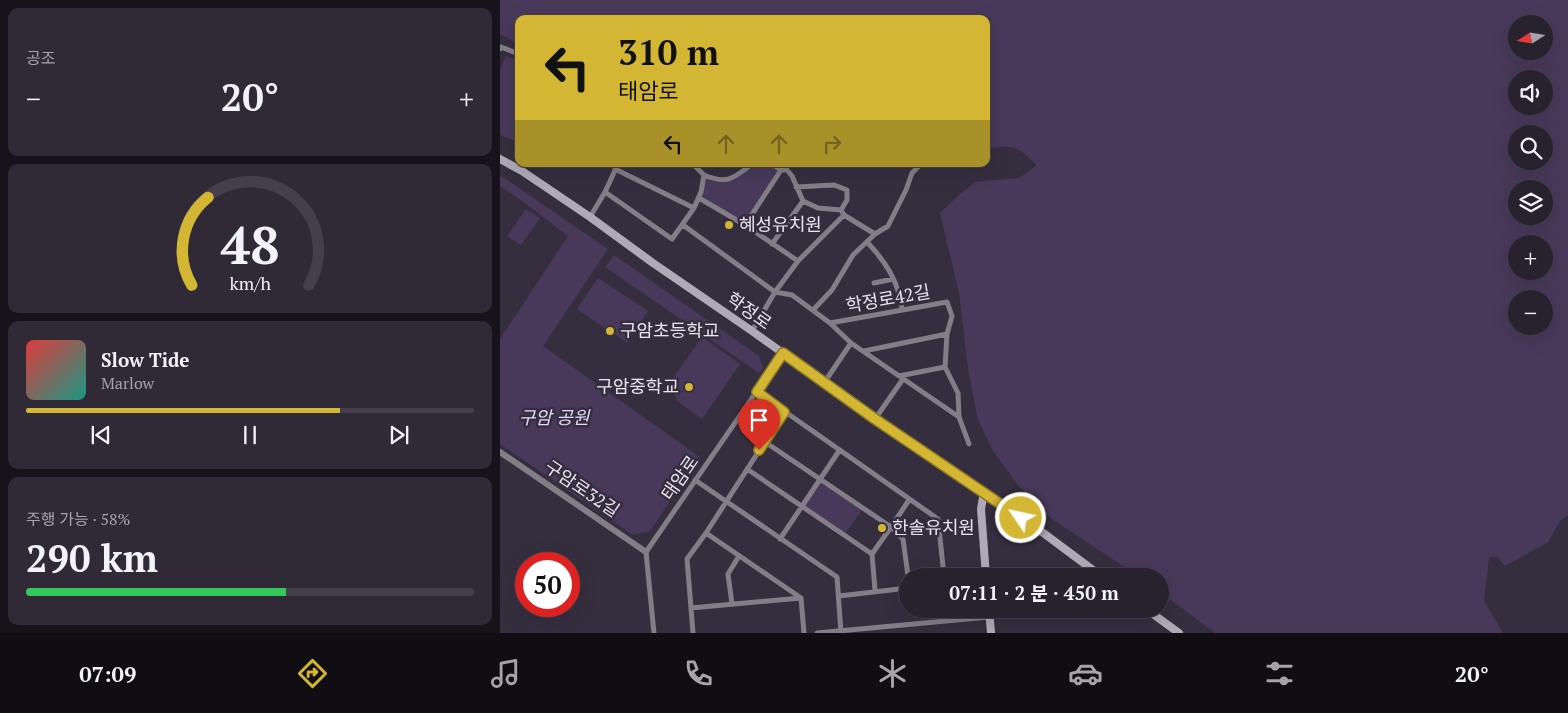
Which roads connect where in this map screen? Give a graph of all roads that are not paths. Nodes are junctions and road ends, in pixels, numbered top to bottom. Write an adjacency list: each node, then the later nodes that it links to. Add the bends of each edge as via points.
1 (500, 47): 2 (street)
2 (515, 53)
3 (500, 160): 18 (main road, 학정로)
4 (616, 167): 9 (street)
5 (696, 167): 11 (street)
6 (748, 167): 11 (street, via 734,178 722,180)
7 (776, 167): 10 (street)
8 (918, 167): 21 (street, via 912,172 888,226)
9 (615, 170): 13 (street); 16 (street)
10 (781, 170): 12 (street, via 787,170); 20 (street)
11 (704, 175): 14 (street)
12 (796, 187): 15 (street); 17 (street, via 834,185 847,190)
13 (604, 192): 18 (street); 19 (street, via 672,239)
14 (699, 198): 16 (street); 20 (street)
15 (803, 201): 17 (street); 23 (street)
16 (694, 208): 19 (street)
17 (842, 213): 21 (street); 24 (street)
18 (590, 217): 31 (main road, 학정로)
19 (683, 225): 27 (street, 학정로42길)
20 (745, 225): 23 (street)
21 (875, 234): 22 (street)
22 (867, 242): 25 (street, via 883,258); 28 (street, via 853,255 832,290)
23 (772, 244): 24 (street)
24 (798, 261): 27 (street)
25 (893, 279): 26 (street); 29 (street)
26 (874, 283)
27 (775, 292): 28 (street, 학정로42길, via 792,295); 31 (street)
28 (813, 310): 30 (street, 학정로42길)
29 (902, 310): 30 (street, 학정로42길); 32 (street, 학정로42길, via 948,302 952,316)
30 (830, 323): 33 (street, 학정로42길)
31 (752, 331): 35 (main road, 학정로)
32 (947, 334): 34 (street); 36 (street, 학정로42길)
33 (851, 343): 34 (street, 학정로42길); 38 (street)
34 (864, 352): 37 (street, 학정로42길)
35 (783, 353): 38 (main road, 학정로); 39 (street, 태암로)
36 (945, 367): 37 (street); 41 (street, via 958,393)
37 (901, 377): 41 (street, 학정로42길); 42 (street)
38 (824, 383): 42 (main road, 학정로)
39 (757, 392): 40 (street); 48 (street, 태암로)
40 (784, 412): 43 (street); 45 (street)
41 (959, 418): 44 (street)
42 (875, 419): 50 (main road, 학정로)
43 (765, 442): 47 (street); 49 (street)
44 (969, 444)
45 (839, 450): 49 (street); 51 (street)
46 (500, 452): 57 (street, 구암로32길)
47 (747, 469): 52 (street); 53 (street)
48 (695, 480): 52 (street); 57 (street, 태암로)
49 (820, 480): 53 (street); 54 (street)
50 (984, 492): 62 (main road, via 981,509); 63 (main road, 학정로)
51 (909, 500): 54 (street); 61 (street, via 938,519)
52 (726, 501): 55 (street); 56 (street)
53 (802, 506): 56 (street); 58 (street)
54 (891, 528): 58 (street); 60 (street, via 904,539)
55 (706, 533): 59 (street); 69 (street, via 687,559)
56 (780, 539): 66 (street, via 837,577)
57 (646, 552): 75 (street)
58 (872, 554): 65 (street)
59 (739, 556): 67 (street); 68 (street, via 728,574)
60 (907, 568)
61 (943, 568)
62 (985, 568)
63 (1090, 568)
64 (899, 589): 65 (street)
65 (875, 590): 66 (street)
66 (839, 596): 74 (street)
67 (802, 598): 68 (street); 77 (street)
68 (732, 604): 69 (street)
69 (691, 608): 76 (street)
70 (960, 618): 73 (street)
71 (990, 618): 79 (main road)
72 (1158, 618): 80 (main road)
73 (948, 620): 74 (street)
74 (841, 632): 78 (street)
75 (654, 633)
76 (693, 633)
77 (804, 633)
78 (817, 633)
79 (991, 633)
80 (1178, 633)

